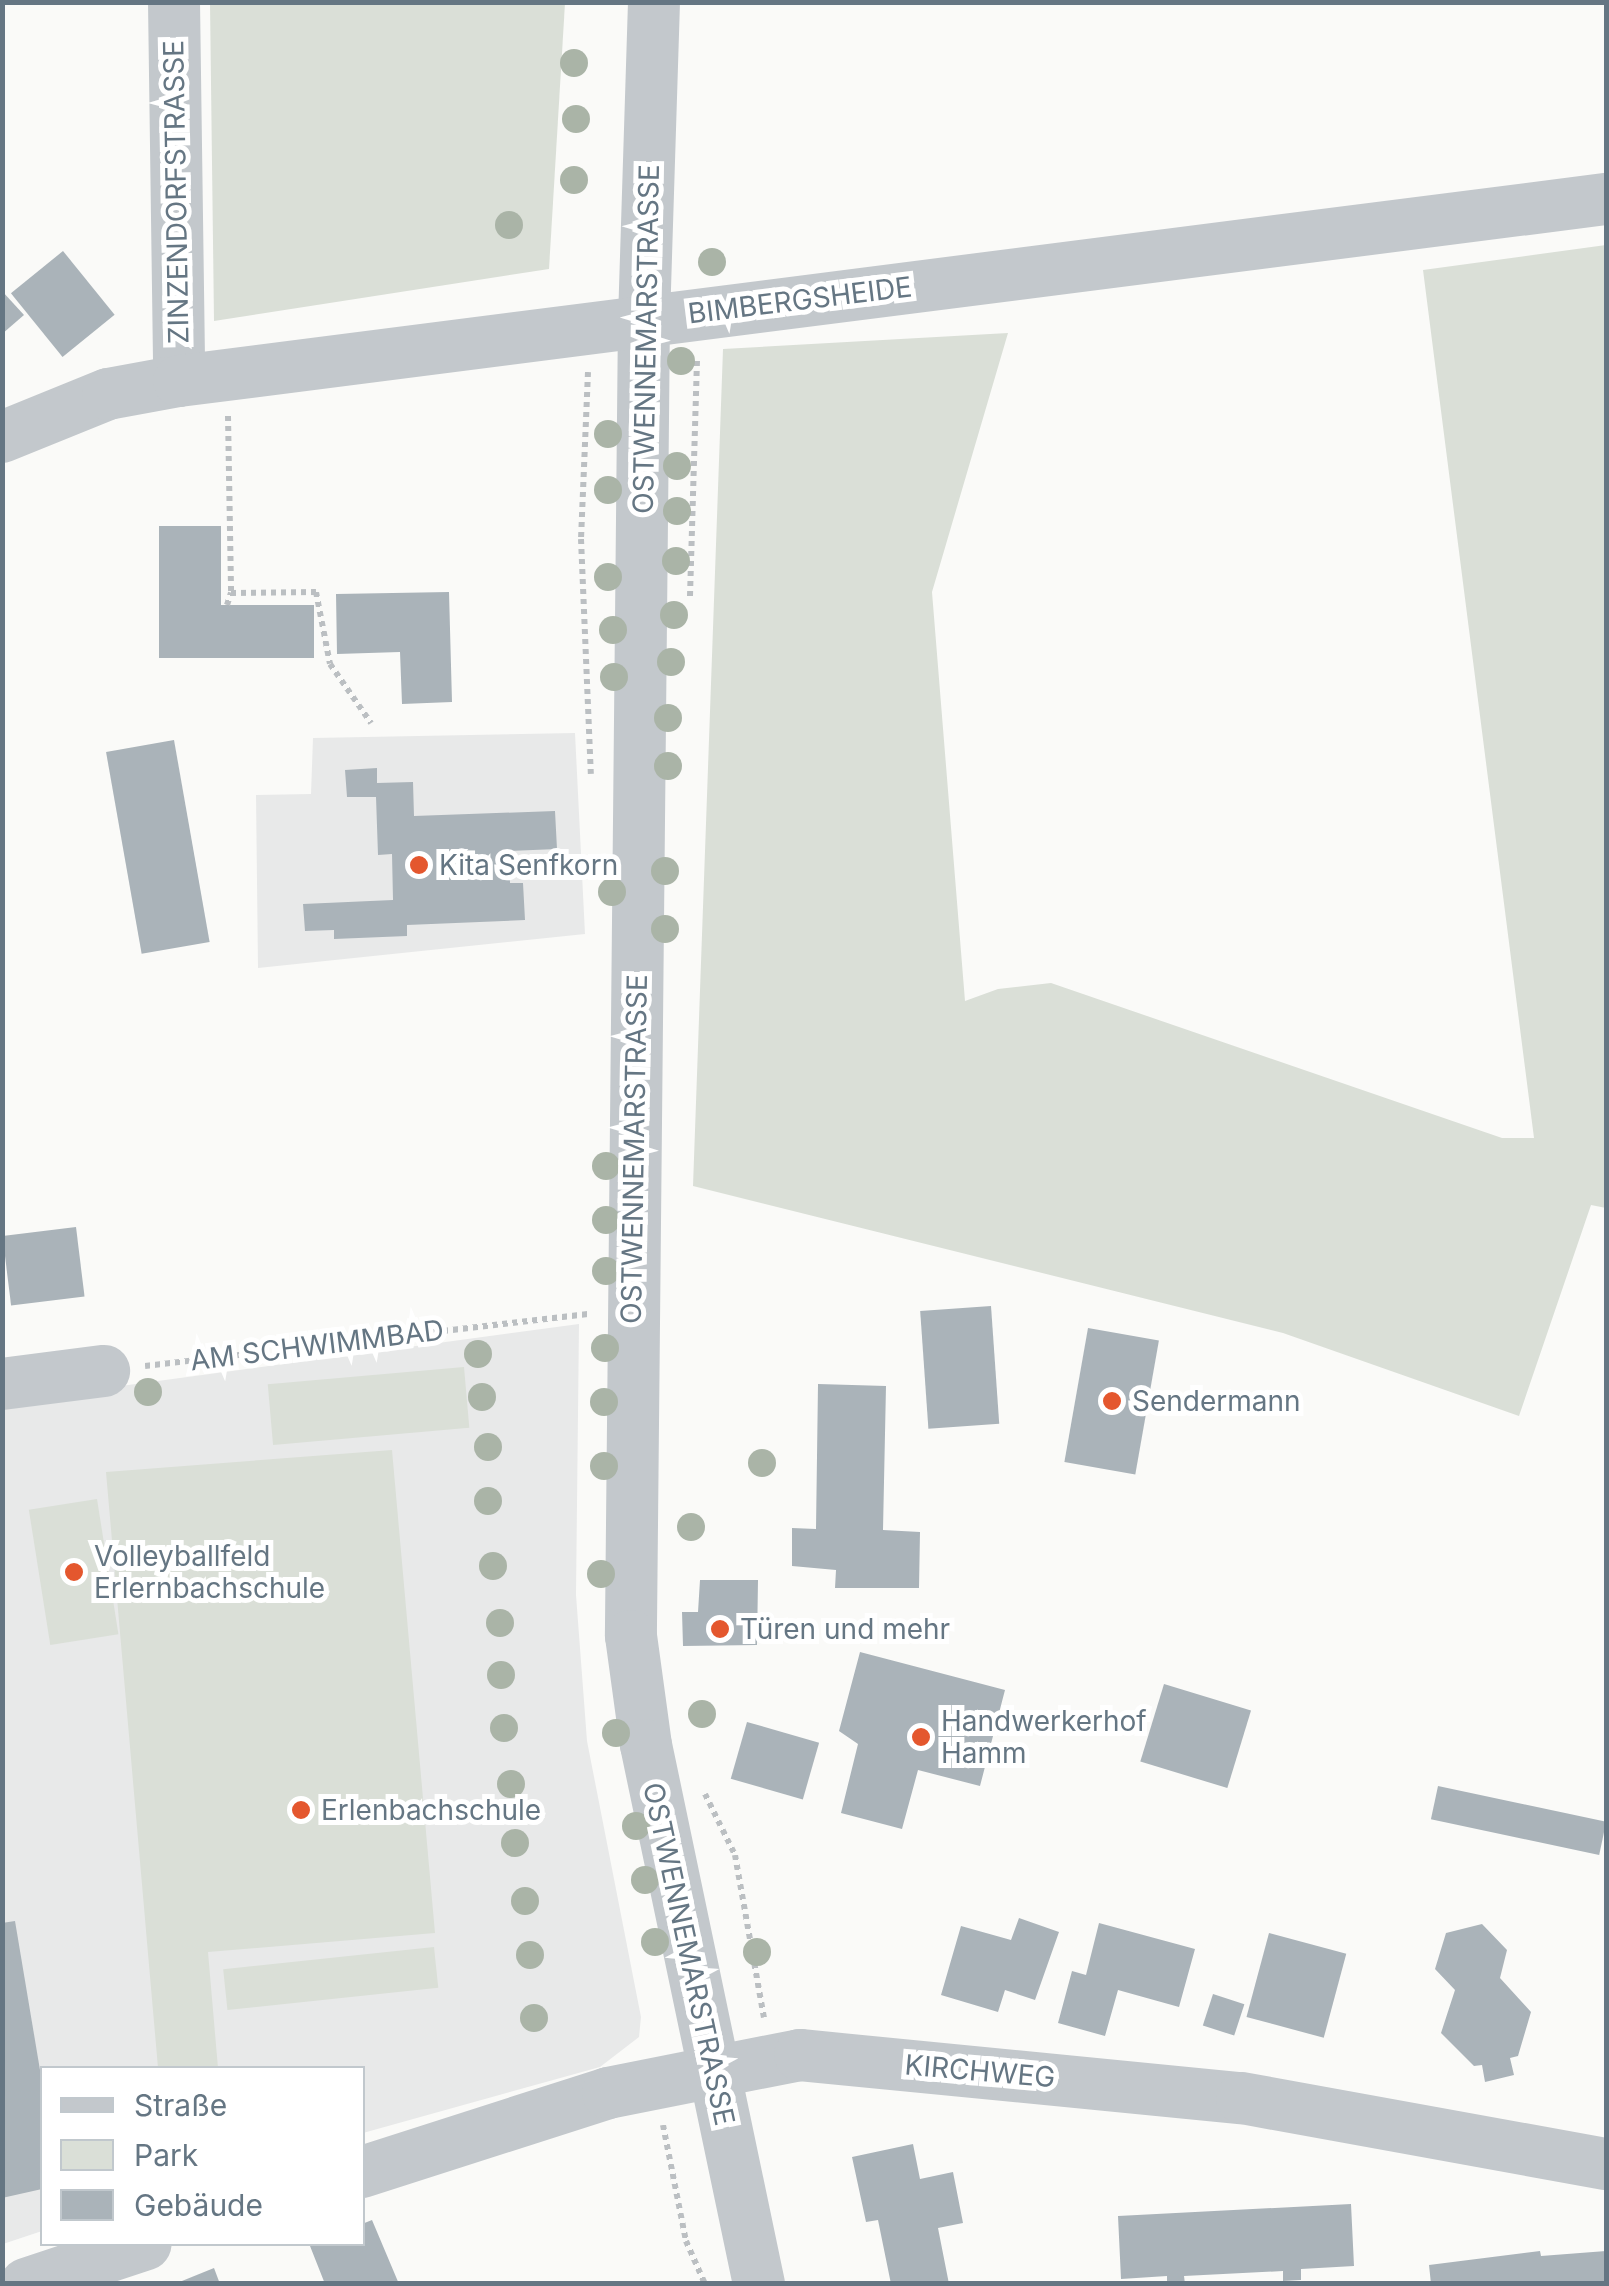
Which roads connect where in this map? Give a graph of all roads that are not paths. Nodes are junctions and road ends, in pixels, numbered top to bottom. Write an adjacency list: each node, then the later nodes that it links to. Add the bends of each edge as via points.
1 (174, 2): 5 (street, ZINZENDORFSTRASSE)
2 (654, 2): 4 (street, OSTWENNEMARSTRASSE)
3 (1606, 199): 4 (street, BIMBERGSHEIDE)
4 (644, 318): 5 (street, BIMBERGSHEIDE); 9 (street, OSTWENNEMARSTRASSE, via 631,1636 646,1745)
5 (203, 378): 6 (street, BIMBERGSHEIDE, via 108,394)
6 (2, 437)
7 (104, 1371): 8 (street)
8 (2, 1384)
9 (712, 2070): 10 (street, KIRCHWEG, via 800,2056 963,2068 1242,2098); 11 (street, KIRCHWEG, via 608,2092); 14 (street, OSTWENNEMARSTRASSE)
10 (1606, 2164)
11 (365, 2171)
12 (140, 2246): 13 (street)
13 (26, 2284)
14 (759, 2284)

